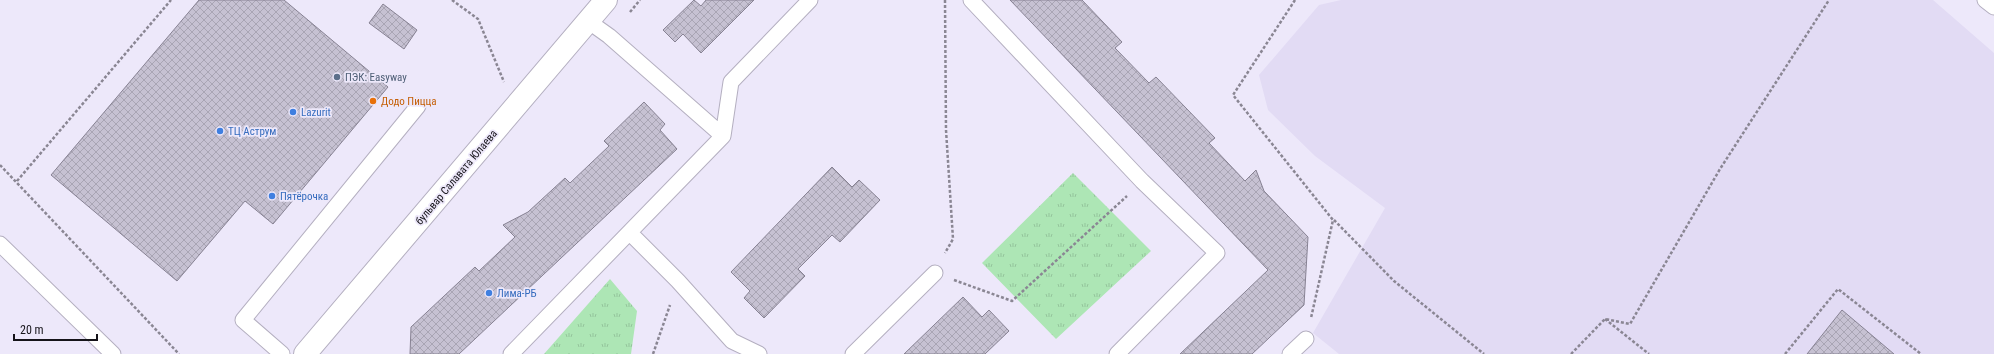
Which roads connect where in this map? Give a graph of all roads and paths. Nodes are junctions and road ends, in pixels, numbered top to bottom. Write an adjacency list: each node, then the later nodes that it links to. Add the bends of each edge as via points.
1 (171, 0): 16 (path)
2 (452, 0): 12 (path, via 478,19)
3 (606, 0): 11 (street, бульвар Салавата Юлаева)
4 (810, 0): 14 (lane, via 731,82)
5 (945, 0): 21 (path, via 946,130 953,239)
6 (971, 0): 17 (lane)
7 (1294, 0): 18 (path, via 1233,95)
8 (1829, 0): 23 (path, via 1720,168 1630,324)
9 (1985, 0): 10 (lane)
10 (1994, 7)
11 (588, 21): 14 (lane, via 609,36); 28 (street, бульвар Салавата Юлаева)
12 (506, 87)
13 (418, 106): 27 (lane, via 243,320)
14 (723, 136): 19 (lane)
15 (0, 165): 16 (path)
16 (17, 181): 26 (path)
17 (1142, 181): 21 (path, via 1012,301); 33 (lane, via 1217,253)
18 (1333, 220): 24 (path); 35 (path, via 1394,281)
19 (630, 234): 22 (lane); 29 (lane)
20 (0, 244): 25 (lane)
21 (935, 273): 32 (lane)
22 (678, 281): 30 (path); 31 (lane, via 732,341)
23 (1605, 319): 36 (path); 37 (path)
24 (1306, 339): 34 (lane)
25 (113, 354)
26 (179, 354)
27 (282, 354)
28 (305, 354)
29 (512, 354)
30 (653, 354)
31 (759, 354)
32 (853, 354)
33 (1117, 354)
34 (1290, 354)
35 (1484, 354)
36 (1571, 354)
37 (1649, 354)
38 (1785, 354): 39 (path, via 1838,289)
39 (1921, 354)

